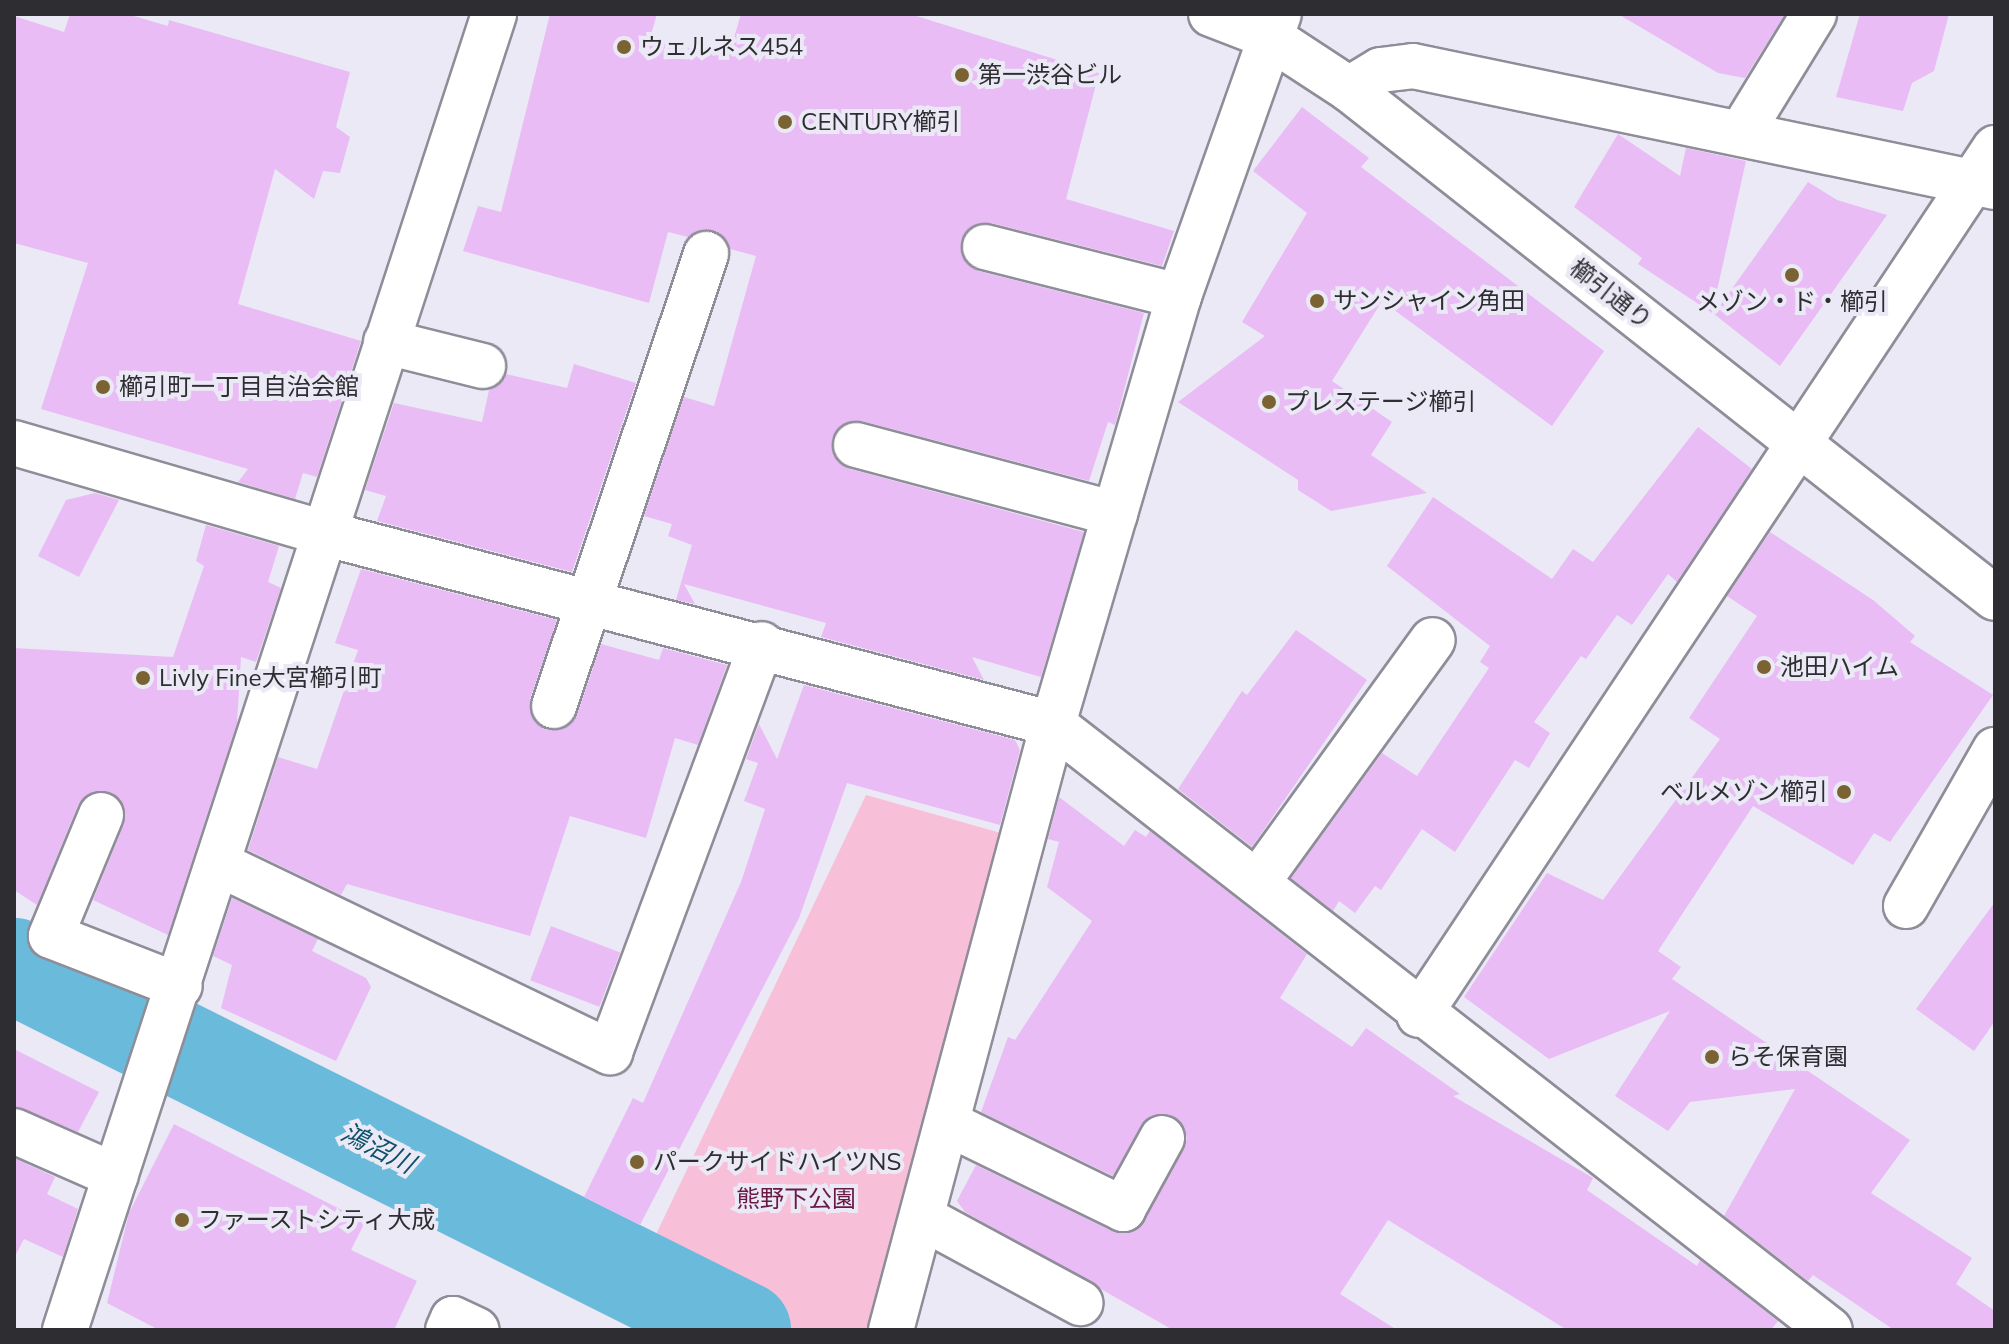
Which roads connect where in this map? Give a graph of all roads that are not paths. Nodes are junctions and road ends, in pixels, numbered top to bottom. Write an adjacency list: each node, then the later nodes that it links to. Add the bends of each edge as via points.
1 (494, 14): 11 (street)
2 (1211, 14): 4 (street, 櫛引通り)
3 (1814, 14): 6 (street)
4 (1274, 25): 5 (street, 櫛引通り); 10 (street)
5 (1349, 89): 6 (street, via 1381,70 1413,66); 13 (street, 櫛引通り)
6 (1743, 130): 7 (street)
7 (1988, 172): 13 (street)
8 (985, 247): 10 (street)
9 (706, 254): 19 (street)
10 (1179, 296): 16 (street)
11 (386, 342): 12 (street); 17 (street)
12 (483, 366)
13 (1798, 441): 18 (street, 櫛引通り); 30 (street)
14 (14, 443): 17 (street)
15 (856, 445): 16 (street)
16 (1115, 514): 23 (street)
17 (323, 533): 19 (street); 26 (street)
18 (1995, 598)
19 (592, 601): 21 (street); 22 (street)
20 (1433, 640): 27 (street)
21 (762, 644): 23 (street); 26 (street, via 610,1052)
22 (554, 706)
23 (1053, 724): 27 (street); 31 (street)
24 (1995, 750): 28 (street)
25 (101, 815): 29 (street, via 51,936)
26 (221, 865): 29 (street)
27 (1259, 880): 30 (street)
28 (1906, 906)
29 (174, 1004): 34 (street)
30 (1419, 1015): 41 (street)
31 (949, 1124): 33 (street, via 1123,1209); 35 (street)
32 (14, 1131): 34 (street)
33 (1162, 1138)
34 (116, 1176): 38 (street)
35 (923, 1218): 36 (street); 37 (street)
36 (1080, 1303)
37 (896, 1327)
38 (65, 1330)
39 (448, 1330): 40 (street, via 453,1319)
40 (477, 1330)
41 (1830, 1330)

